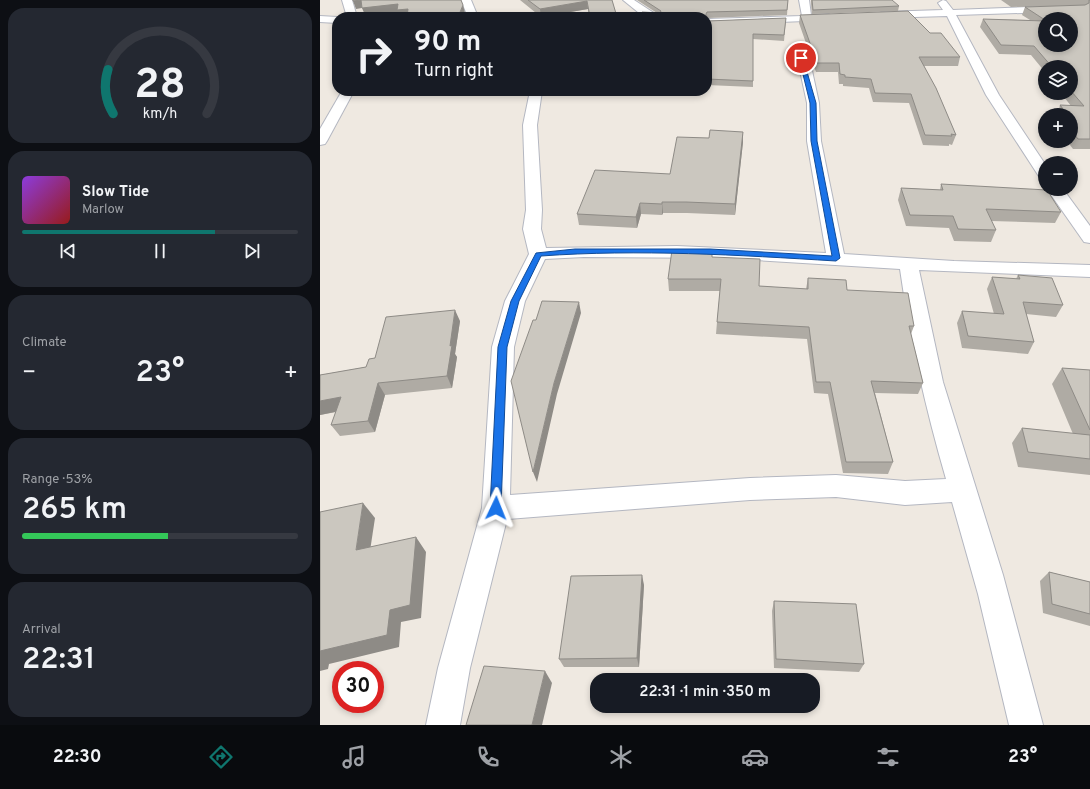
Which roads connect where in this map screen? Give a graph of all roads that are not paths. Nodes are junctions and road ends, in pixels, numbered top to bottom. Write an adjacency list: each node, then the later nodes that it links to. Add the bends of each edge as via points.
1 (347, 0): 7 (street)
2 (628, 0): 9 (street)
3 (804, 0): 13 (street)
4 (940, 0): 10 (street)
5 (469, 1): 8 (street)
6 (1066, 9): 10 (street)
7 (351, 12)
8 (472, 12)
9 (644, 12)
10 (951, 13): 11 (street); 21 (street, via 986,85)
11 (872, 15)
12 (842, 17): 13 (street)
13 (807, 18): 16 (street)
14 (320, 19): 15 (street)
15 (332, 20)
16 (712, 22)
17 (798, 49): 25 (street, via 805,66 813,103 814,141)
18 (345, 96): 20 (street)
19 (535, 96): 24 (street, via 530,125 534,210 532,228)
20 (320, 141)
21 (1038, 164)
22 (1060, 196): 23 (street)
23 (1090, 238)
24 (538, 254): 25 (street, via 575,251 710,252); 29 (street, via 515,301 503,347)
25 (836, 258): 26 (street)
26 (909, 264): 27 (street); 28 (street, via 914,304 931,379)
27 (1090, 271)
28 (962, 490): 29 (street, via 905,493 836,486 750,489); 31 (street, via 988,577)
29 (496, 508): 30 (street, via 454,668)
30 (443, 725)
31 (1026, 725)

